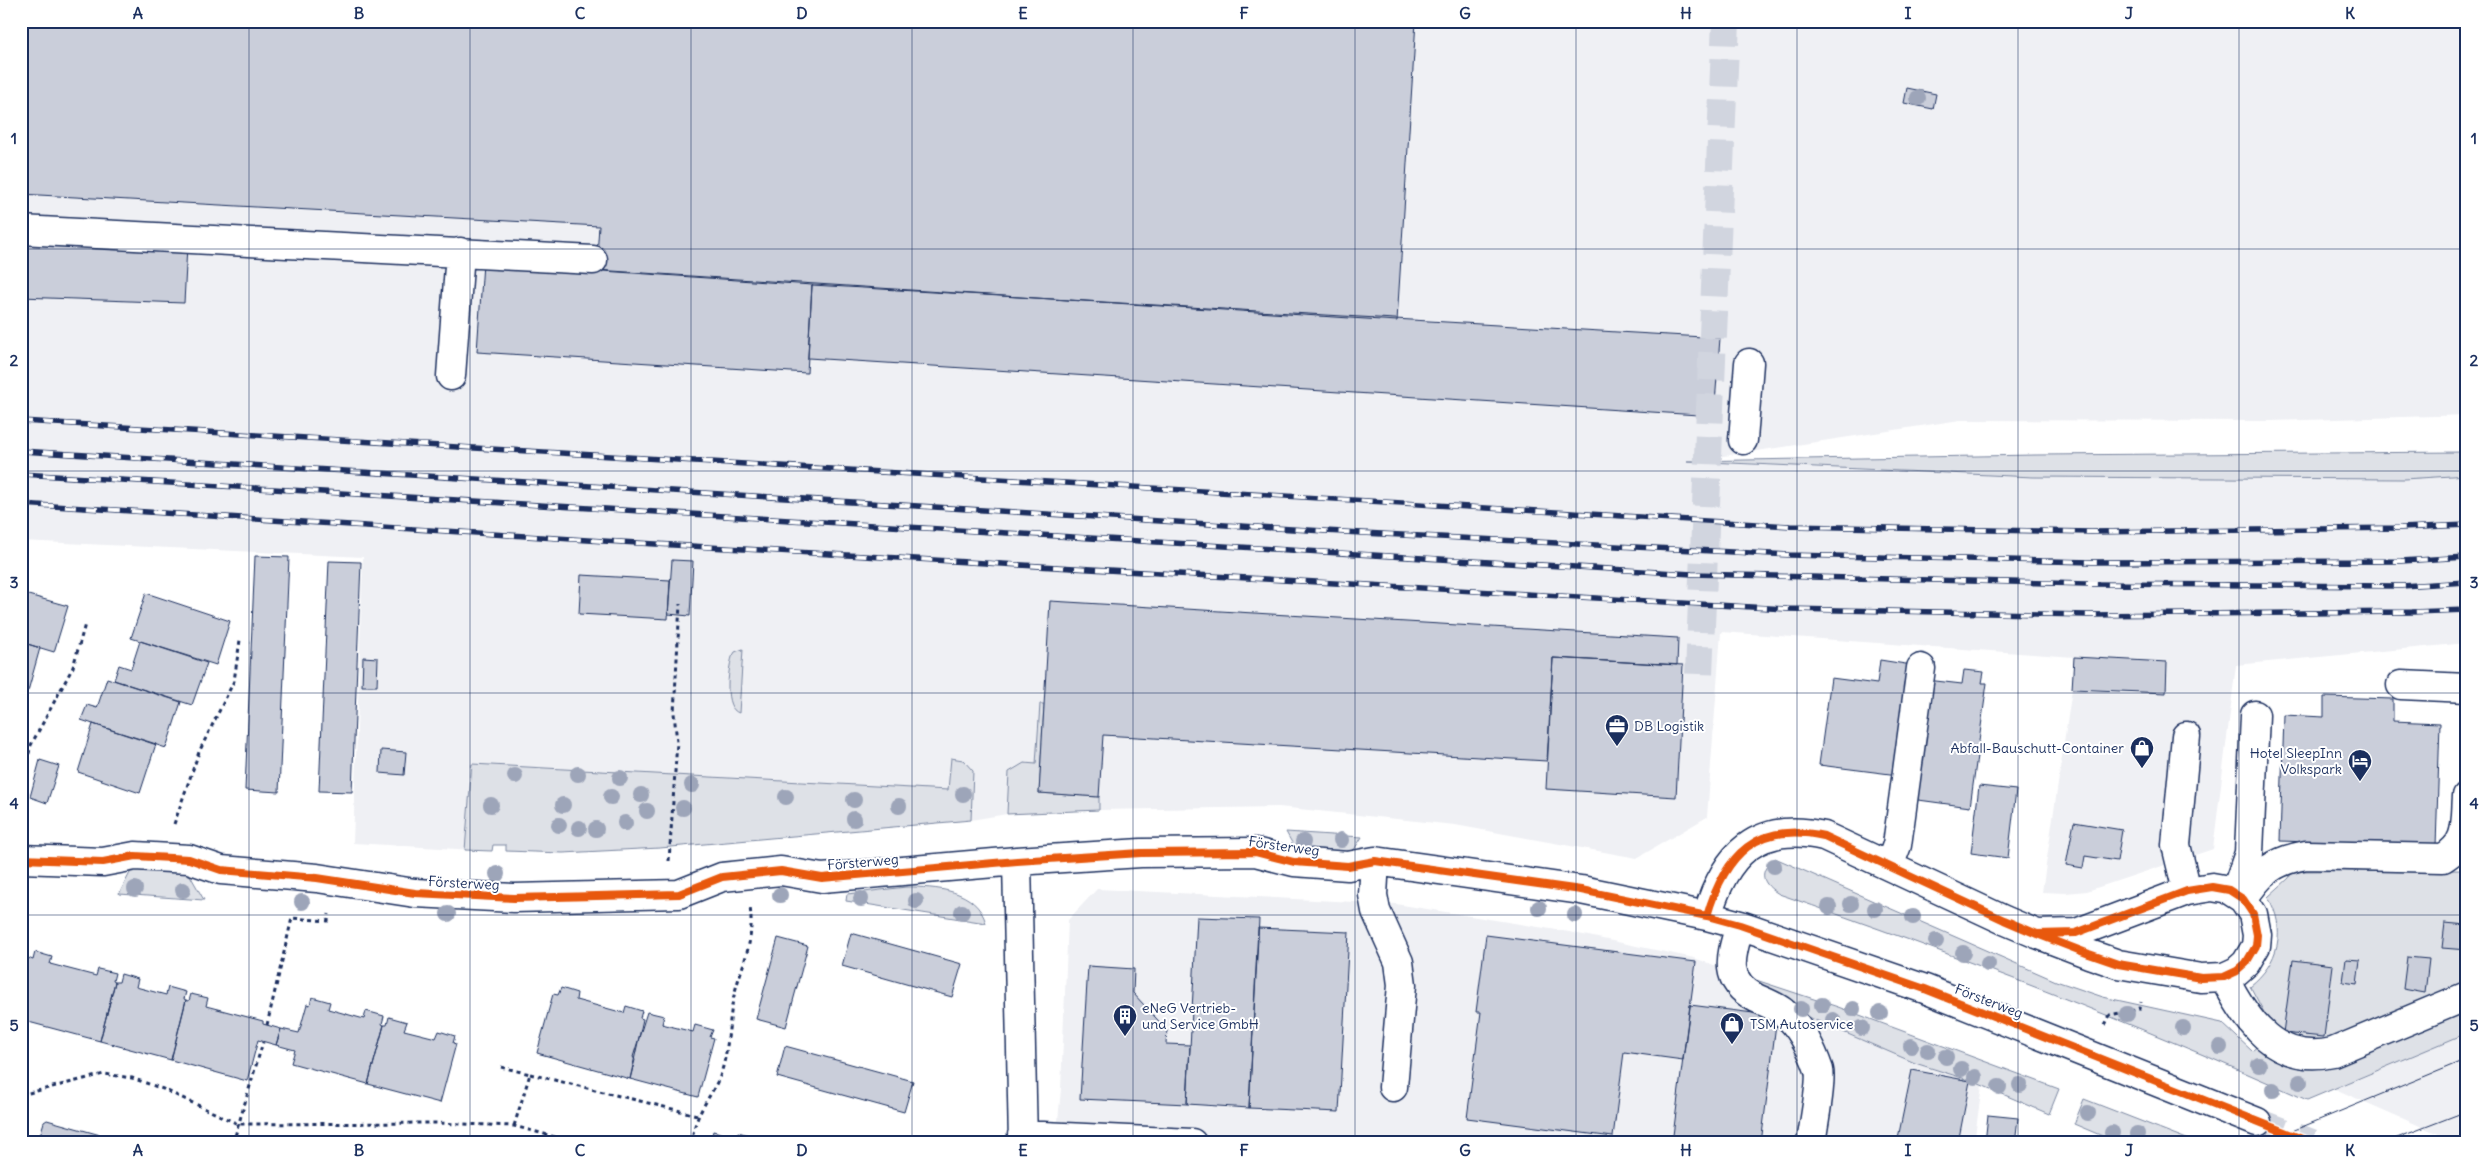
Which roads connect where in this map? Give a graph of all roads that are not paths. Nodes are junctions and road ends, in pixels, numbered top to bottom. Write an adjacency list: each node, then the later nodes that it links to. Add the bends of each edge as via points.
1 (21, 230): 2 (street)
2 (460, 252): 3 (street); 5 (street)
3 (593, 260)
4 (1749, 363): 6 (street)
5 (451, 376)
6 (1744, 440)
7 (1921, 668): 16 (street, via 1897,844)
8 (2402, 685): 9 (street)
9 (2467, 688)
10 (2255, 715): 18 (street, via 2249,853)
11 (2186, 736): 17 (street, via 2176,844)
12 (2467, 796): 18 (street, via 2462,841 2455,851 2443,858 2306,855 2288,858 2272,866)
13 (21, 859): 14 (street, Försterweg, via 103,862 135,856 189,859 221,870 332,880 415,893 489,897 679,894 722,877 781,871 822,878)
14 (1017, 861): 15 (street, Försterweg, via 1141,853 1255,852 1294,862 1348,866); 26 (street)
15 (1375, 861): 19 (street, Försterweg, via 1581,890); 24 (street, via 1373,895 1376,911 1399,962 1402,985)
16 (1889, 866): 19 (street, via 1824,836 1792,832 1778,834 1754,843 1733,860 1718,882); 21 (street)
17 (2186, 891): 18 (street, via 2212,887); 21 (street, via 2076,933)
18 (2239, 896): 22 (street, via 2253,914 2256,946 2238,971)
19 (1707, 916): 20 (street, Försterweg)
20 (1740, 925): 25 (street, Försterweg, via 1925,990); 28 (street, via 1731,954 1735,979 1742,989 1781,1010 1796,1024 1820,1072)
21 (2037, 934): 22 (street, via 2118,964 2201,978)
22 (2224, 977): 23 (street, via 2241,1008 2266,1038 2276,1045 2314,1056 2333,1052)
23 (2467, 996)
24 (1393, 1087)
25 (2257, 1122)
26 (1023, 1139): 27 (street)
27 (1192, 1143)
28 (1811, 1143)

